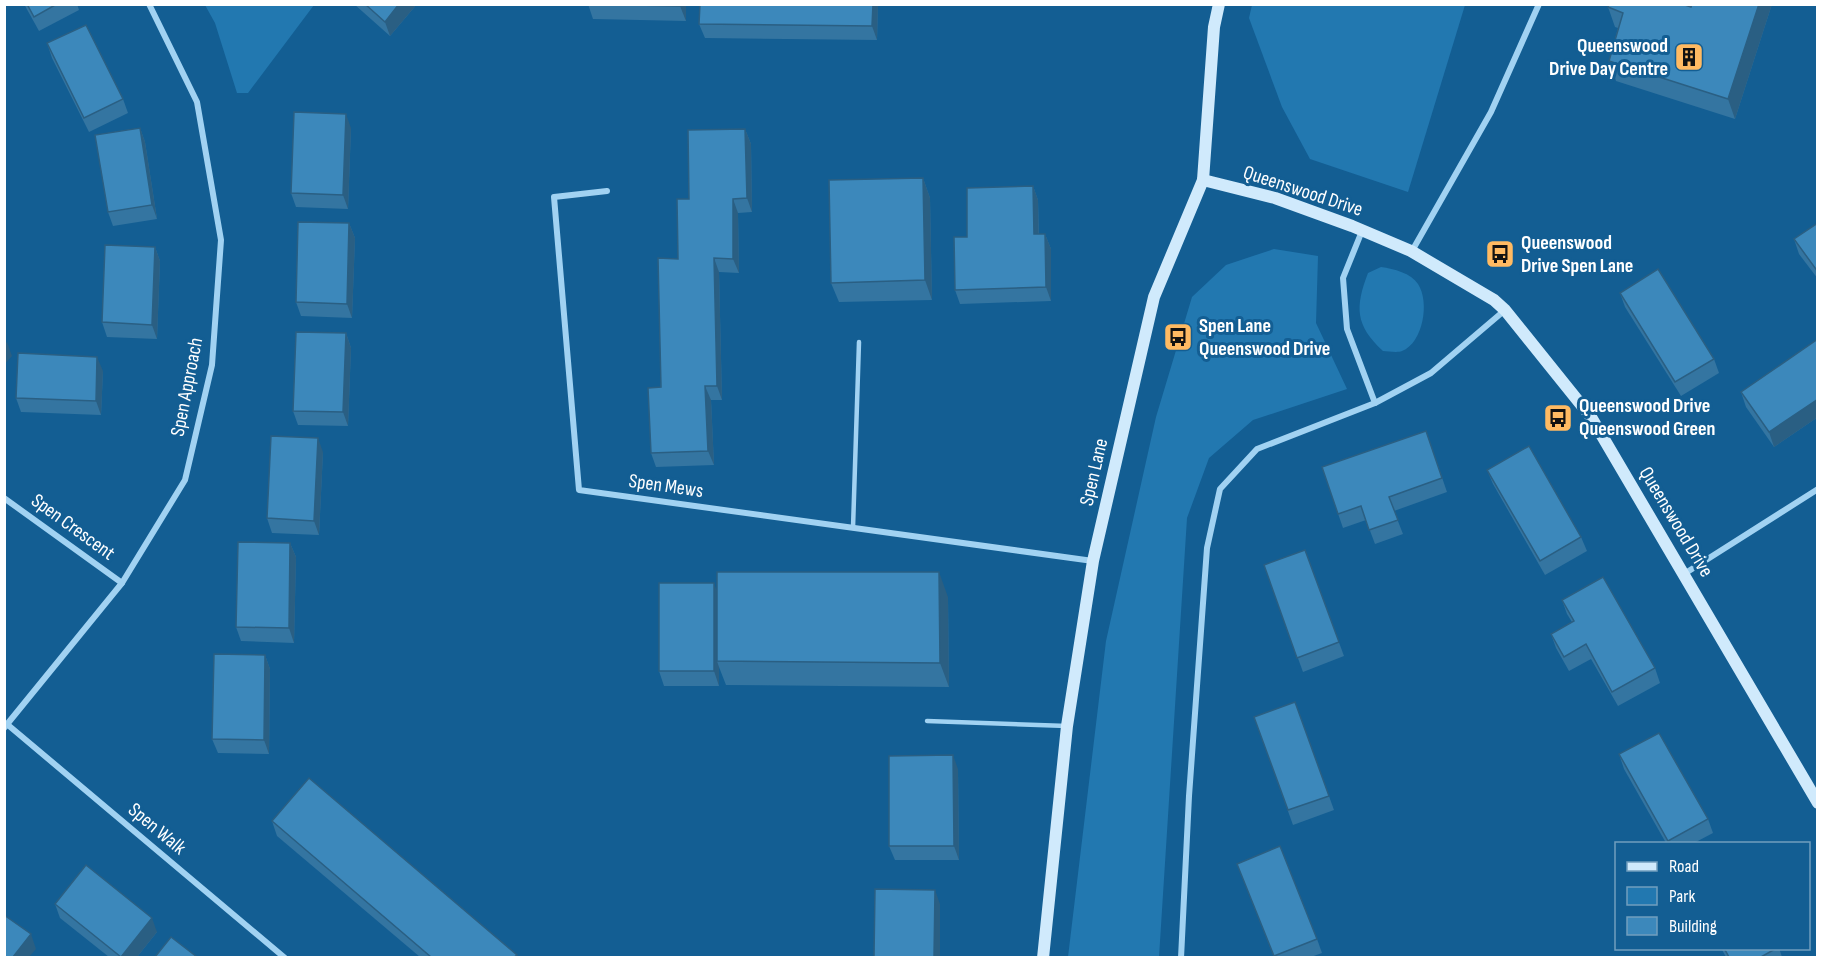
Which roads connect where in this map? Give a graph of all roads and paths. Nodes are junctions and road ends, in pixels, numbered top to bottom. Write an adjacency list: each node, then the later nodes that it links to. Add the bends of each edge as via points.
1 (149, 4): 16 (street, Spen Approach, via 197,102 221,240 212,365 185,480)
2 (1219, 4): 4 (street, Spen Lane)
3 (1539, 4): 7 (street, via 1491,112)
4 (1203, 180): 6 (street, Queenswood Drive, via 1275,198); 14 (street, Spen Lane, via 1154,297)
5 (607, 191): 13 (street, Spen Mews, via 554,197 579,490)
6 (1362, 231): 7 (street, Queenswood Drive); 10 (street, via 1343,278 1347,329)
7 (1411, 251): 8 (street, Queenswood Drive)
8 (1505, 310): 10 (street, via 1431,373); 15 (street, Queenswood Drive, via 1591,417)
9 (859, 342): 13 (lane)
10 (1375, 403): 23 (street, via 1257,449 1220,489 1207,548)
11 (1818, 489): 15 (street)
12 (4, 498): 16 (street, Spen Crescent)
13 (853, 528): 14 (street, Spen Mews)
14 (1093, 561): 18 (street, Spen Lane)
15 (1684, 574): 20 (street, Queenswood Drive)
16 (122, 583): 19 (street, Spen Approach)
17 (927, 721): 18 (lane)
18 (1067, 726): 22 (street, Spen Lane)
19 (6, 727): 21 (street, Spen Walk)
20 (1818, 803)
21 (285, 957)
22 (1043, 957)
23 (1181, 957)

